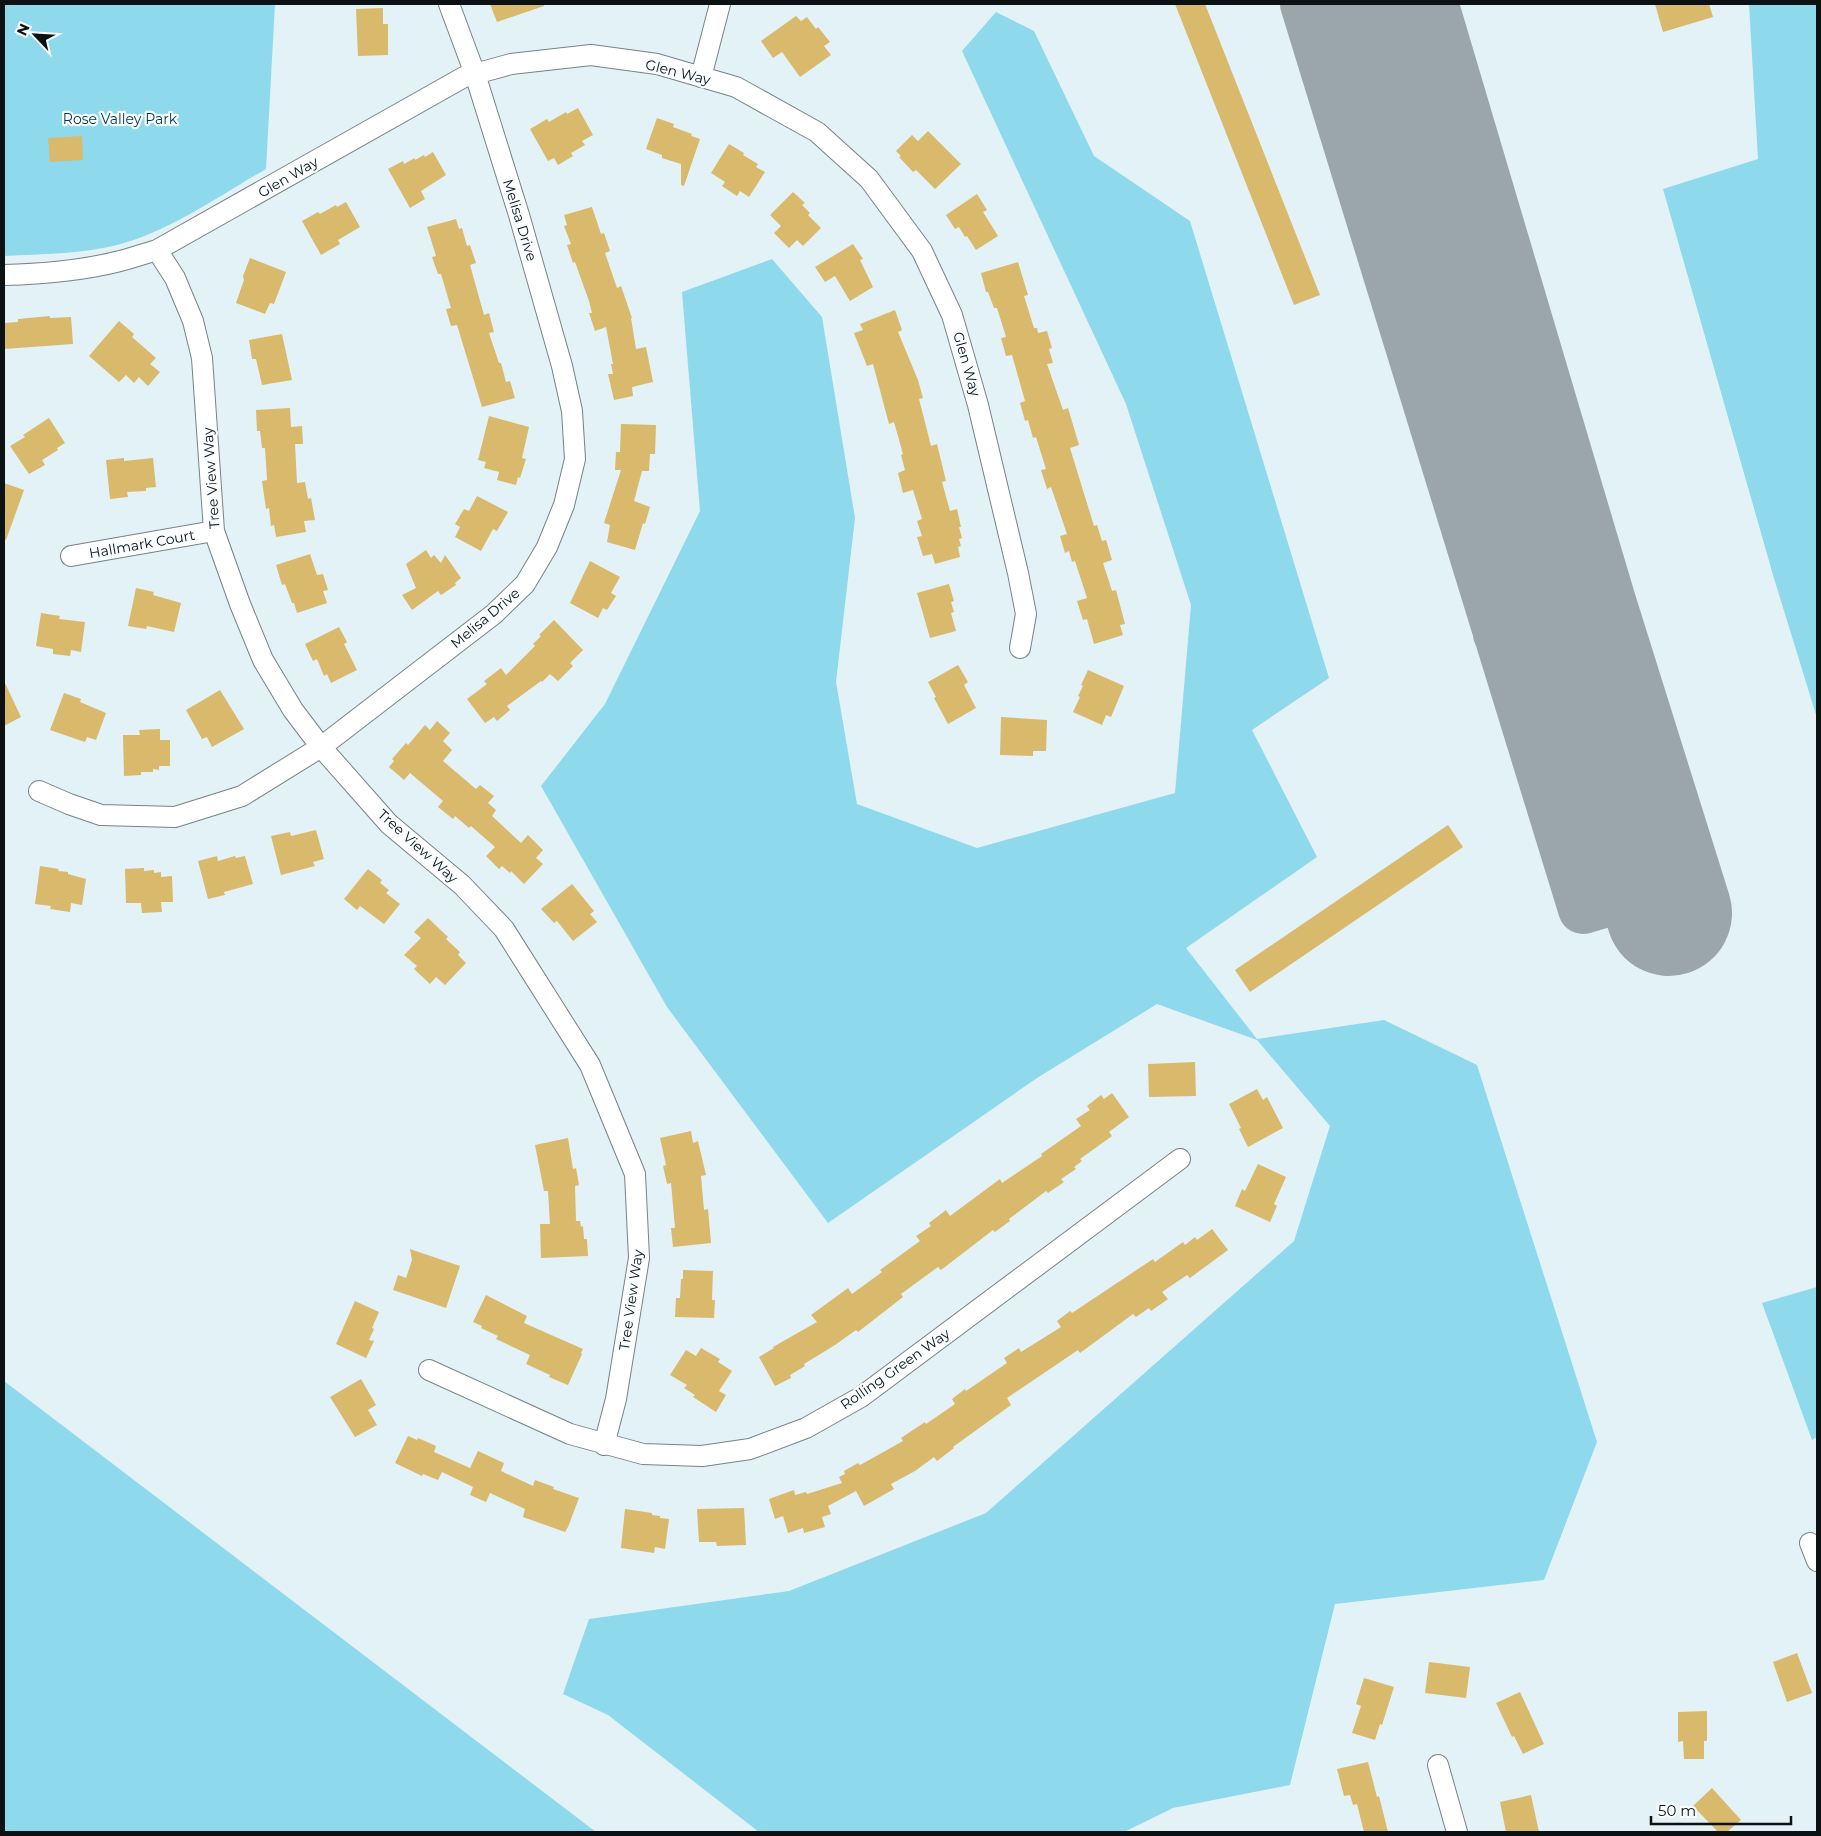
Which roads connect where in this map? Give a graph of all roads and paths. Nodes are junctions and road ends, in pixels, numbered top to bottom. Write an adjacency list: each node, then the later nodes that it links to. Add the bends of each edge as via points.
1 (449, 4): 3 (street, Melisa Drive)
2 (720, 4): 4 (street)
3 (475, 74): 4 (street, Glen Way, via 510,64 591,55 657,64); 5 (street, Glen Way, via 464,77); 10 (street, Melisa Drive, via 562,366 572,412 575,459 564,505 547,547 525,584 494,614)
4 (701, 77): 9 (street, Glen Way, via 736,87 816,132 869,179 922,251 952,315 978,405 1026,614)
5 (157, 250): 6 (street, Glen Way, via 77,269); 7 (street, Tree View Way, via 193,321 202,358)
6 (4, 275)
7 (214, 531): 8 (street, Hallmark Court); 10 (street, Tree View Way, via 263,660)
8 (71, 556)
9 (1020, 648)
10 (321, 748): 11 (street, Melisa Drive, via 242,796 175,817 101,815); 14 (street, Tree View Way, via 389,824 462,885 504,929 590,1064 635,1174 639,1258 616,1399)
11 (40, 791)
12 (1180, 1159): 14 (street, Rolling Green Way, via 861,1397 806,1428 750,1449 702,1456 643,1454)
13 (429, 1370): 14 (street, Rolling Green Way, via 570,1434)
14 (604, 1445)
15 (1438, 1765): 16 (street)
16 (1457, 1832)

